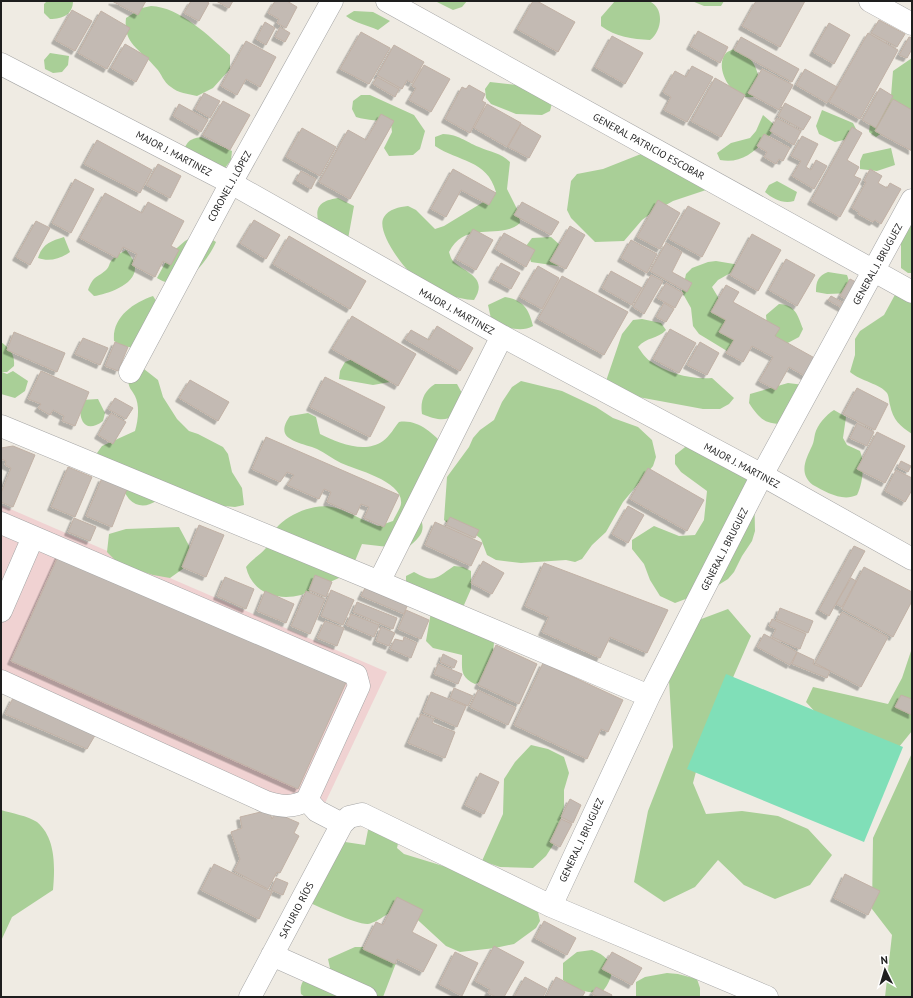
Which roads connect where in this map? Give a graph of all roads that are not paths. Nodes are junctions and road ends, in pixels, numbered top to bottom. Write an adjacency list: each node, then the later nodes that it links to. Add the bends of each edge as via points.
1 (332, 1): 6 (street, CORONEL J. LÓPEZ)
2 (387, 1): 8 (street, GENERAL PATRICIO ESCOBAR)
3 (870, 1): 4 (street)
4 (912, 24)
5 (1, 64): 6 (street, MAJOR J. MARTINEZ)
6 (231, 183): 10 (street, MAJOR J. MARTINEZ); 11 (street, CORONEL J. LÓPEZ)
7 (912, 200): 8 (street, GENERAL J. BRUGUEZ)
8 (874, 270): 9 (street, GENERAL PATRICIO ESCOBAR); 13 (street, GENERAL J. BRUGUEZ)
9 (912, 292)
10 (502, 336): 13 (street, MAJOR J. MARTINEZ); 17 (street)
11 (130, 372)
12 (1, 426): 17 (street)
13 (762, 475): 16 (street, MAJOR J. MARTINEZ); 20 (street, GENERAL J. BRUGUEZ)
14 (1, 523): 15 (street)
15 (33, 537): 18 (street); 21 (street, via 356,675 359,686 356,696)
16 (912, 559)
17 (380, 582): 20 (street)
18 (1, 611)
19 (1, 681): 21 (street, via 266,802 281,807 298,805)
20 (649, 696): 23 (street, GENERAL J. BRUGUEZ)
21 (307, 800): 22 (street, via 317,811)
22 (342, 824): 23 (street, via 349,816 362,814); 24 (street, SATURIO RÍOS)
23 (551, 906): 25 (street)
24 (272, 955): 26 (street, SATURIO RÍOS); 27 (street)
25 (729, 990): 28 (street)
26 (250, 997)
27 (366, 997)
28 (767, 997)

